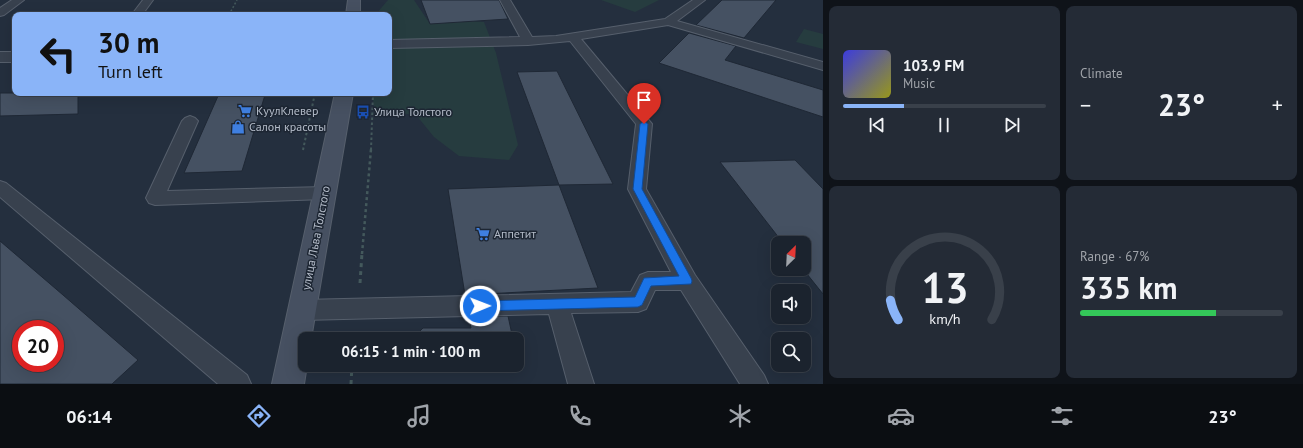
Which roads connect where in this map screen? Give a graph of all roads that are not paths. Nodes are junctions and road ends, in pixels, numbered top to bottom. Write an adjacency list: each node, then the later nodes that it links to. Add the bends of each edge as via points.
1 (19, 0): 8 (lane)
2 (148, 0): 6 (lane)
3 (354, 0): 7 (street)
4 (504, 0): 11 (lane)
5 (700, 0): 9 (lane)
6 (139, 12)
7 (353, 12)
8 (0, 13)
9 (668, 22): 10 (lane); 15 (lane)
10 (573, 37): 11 (lane); 20 (lane, via 644,124 637,189)
11 (528, 41): 12 (lane)
12 (392, 44)
13 (0, 57): 14 (street)
14 (12, 57)
15 (823, 66)
16 (343, 96): 19 (street, улица Льва Толстого)
17 (190, 121): 19 (lane, via 155,198)
18 (0, 187): 23 (lane)
19 (325, 193): 22 (street, улица Льва Толстого)
20 (687, 281): 21 (lane, via 648,282 638,302); 26 (lane)
21 (557, 304): 22 (lane); 25 (lane)
22 (302, 310): 24 (street, улица Льва Толстого)
23 (238, 384)
24 (288, 384)
25 (581, 384)
26 (755, 384)

